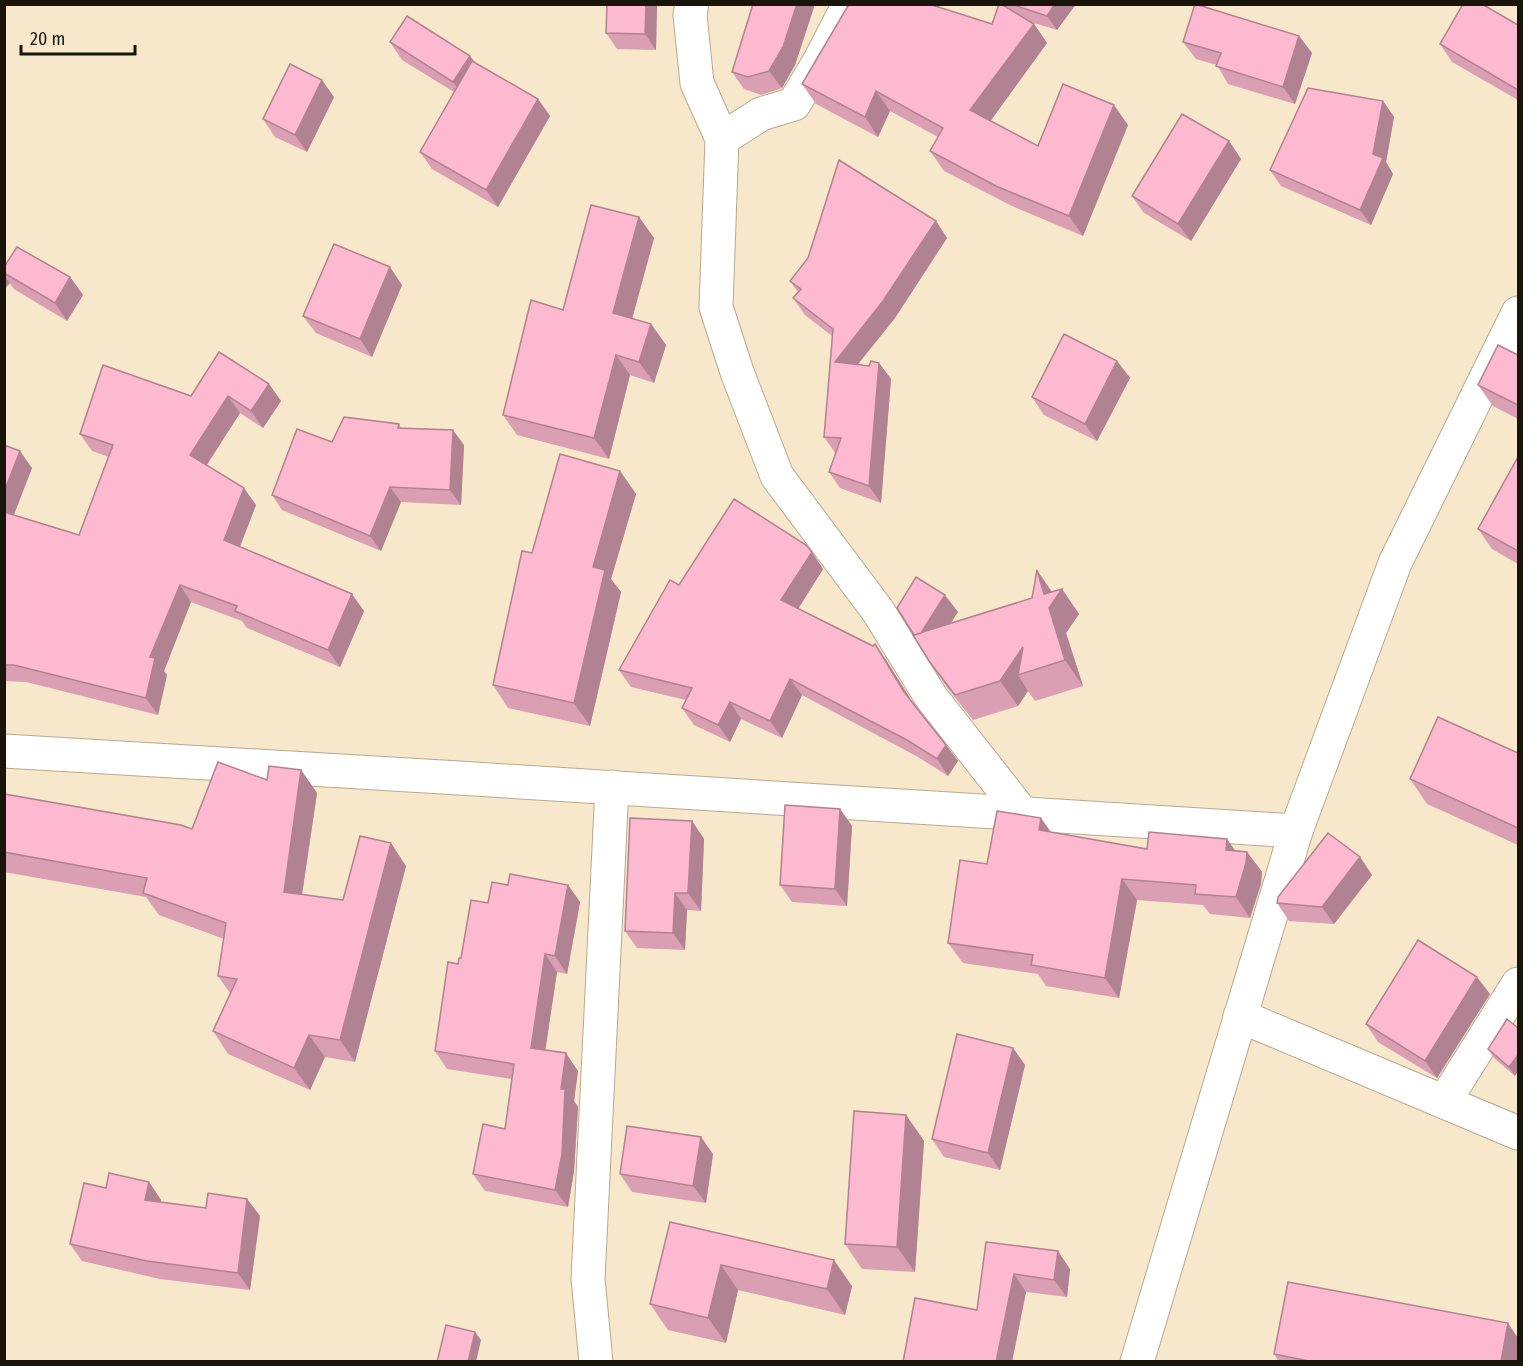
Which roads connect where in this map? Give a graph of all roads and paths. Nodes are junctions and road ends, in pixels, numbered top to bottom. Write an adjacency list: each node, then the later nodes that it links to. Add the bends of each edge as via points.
1 (692, 4): 3 (street, via 697,83)
2 (849, 4): 3 (street, via 794,104 761,114)
3 (722, 139): 7 (street, via 716,307 777,476 878,610 931,697)
4 (1518, 313): 8 (street, via 1395,563)
5 (4, 751): 6 (street)
6 (612, 787): 7 (street); 13 (street, via 588,1279)
7 (1022, 813): 8 (street)
8 (1296, 831): 10 (street)
9 (1518, 984): 11 (street)
10 (1240, 1016): 11 (street); 14 (street)
11 (1444, 1102): 12 (street)
12 (1518, 1133)
13 (596, 1362)
14 (1137, 1362)

